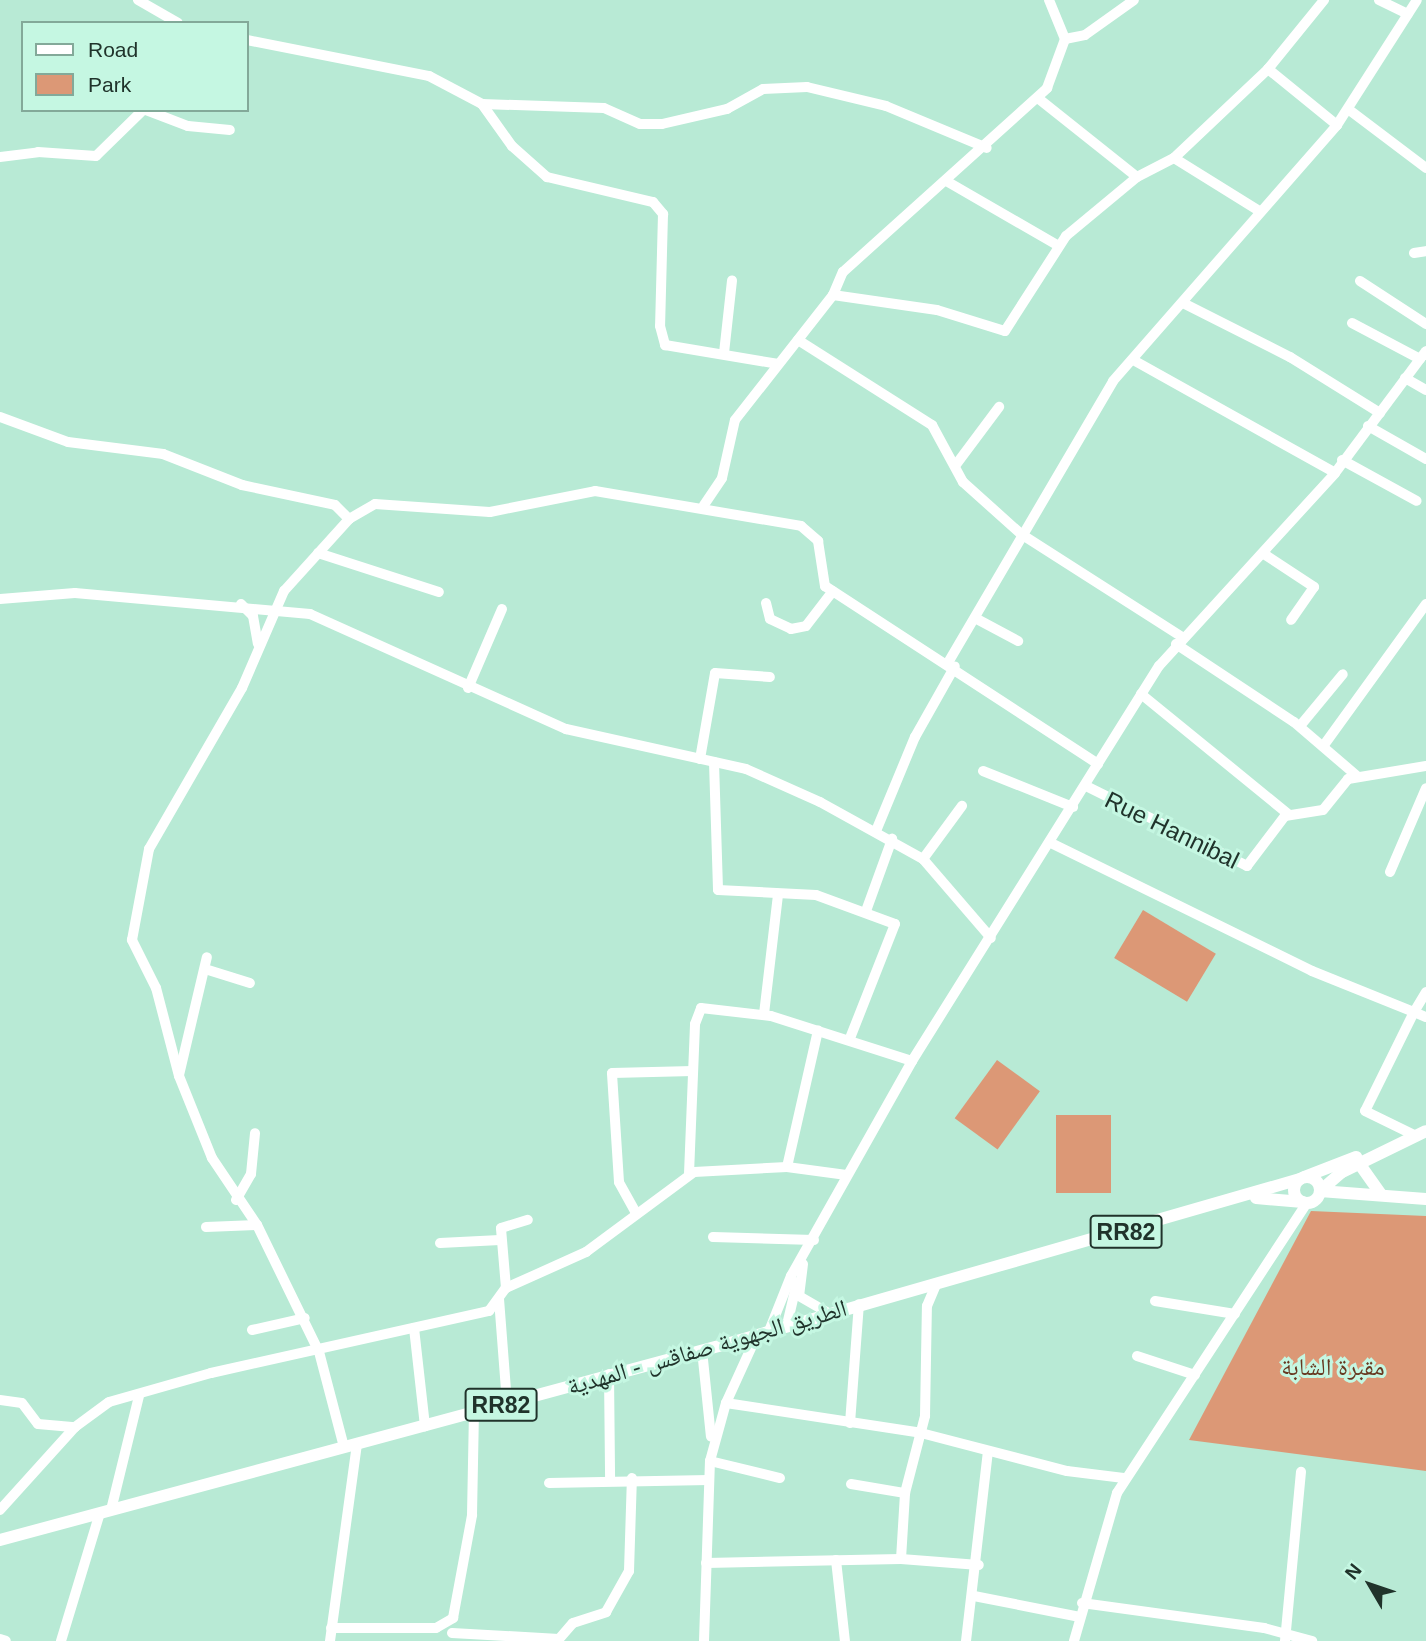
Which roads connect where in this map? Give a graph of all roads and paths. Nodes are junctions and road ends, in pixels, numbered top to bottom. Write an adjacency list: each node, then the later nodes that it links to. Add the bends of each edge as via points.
1 (138, 0): 8 (street)
2 (1049, 0): 9 (street)
3 (1134, 0): 9 (street, via 1085,35)
4 (1324, 0): 11 (street)
5 (1379, 0): 7 (street)
6 (1417, 0): 7 (street)
7 (1408, 15): 14 (street)
8 (173, 21)
9 (1065, 39): 12 (street, via 1057,70)
10 (248, 40): 13 (street, via 404,69)
11 (1268, 69): 17 (street); 21 (street)
12 (1039, 99): 19 (street); 23 (street)
13 (482, 104): 19 (street, via 604,108 640,124 662,124 727,109 764,89 807,87 886,106); 36 (street, via 512,146 547,177 657,204 663,214 662,340 673,350)
14 (1348, 109): 17 (street); 22 (street)
15 (143, 112): 20 (street, via 96,156 38,152)
16 (150, 112): 18 (street, via 188,126)
17 (1337, 125): 25 (street)
18 (230, 130)
19 (987, 148): 24 (street)
20 (0, 157)
21 (1174, 158): 23 (street); 25 (street)
22 (1426, 168)
23 (1137, 177): 26 (street)
24 (948, 182): 26 (street); 31 (street, via 851,263)
25 (1259, 211): 32 (street)
26 (1057, 245): 31 (street, via 1005,331 937,310)
27 (1426, 251): 28 (street)
28 (1415, 253)
29 (732, 280): 36 (street)
30 (1360, 281): 34 (street)
31 (833, 295): 35 (street)
32 (1185, 304): 38 (street); 43 (street, via 1290,357)
33 (1352, 323): 37 (street)
34 (1426, 324)
35 (798, 340): 39 (street); 48 (street, via 932,425)
36 (724, 353): 39 (street)
37 (1423, 355): 40 (street)
38 (1135, 362): 49 (street); 53 (street, via 1102,397)
39 (778, 364): 51 (street, via 735,420 722,478)
40 (1405, 379): 41 (street); 43 (street)
41 (1426, 390)
42 (999, 407): 48 (street)
43 (1380, 414): 45 (street)
44 (0, 417): 52 (street, via 74,444 163,454 242,485 335,505)
45 (1368, 426): 46 (street); 47 (street)
46 (1426, 459)
47 (1342, 460): 49 (street); 50 (street)
48 (954, 466): 53 (street, via 962,482)
49 (1335, 473): 55 (street)
50 (1417, 501)
51 (704, 505): 52 (street, via 595,491 503,512 375,504); 56 (street, via 810,530 818,541 822,580)
52 (349, 519): 54 (street)
53 (1021, 534): 64 (street); 66 (street)
54 (318, 553): 57 (street); 62 (street)
55 (1264, 554): 65 (street, via 1314,587); 66 (street)
56 (833, 591): 59 (street, via 799,628 776,624); 69 (street)
57 (439, 592)
58 (0, 599): 60 (street, via 75,593)
59 (766, 603)
60 (241, 604): 62 (street); 68 (street, via 253,616)
61 (1426, 604): 75 (street)
62 (276, 608): 68 (street); 72 (street, via 310,614)
63 (502, 610): 72 (street)
64 (975, 618): 67 (street); 69 (street)
65 (1291, 620)
66 (1179, 640): 73 (street); 74 (street)
67 (1018, 641)
68 (258, 648): 106 (street, via 142,865 132,946 156,988)
69 (952, 664): 78 (street); 87 (street)
70 (1343, 674): 74 (street)
71 (771, 677): 76 (street, via 715,673)
72 (468, 688): 76 (street, via 566,729)
73 (1141, 694): 78 (street); 86 (street)
74 (1300, 726): 75 (street)
75 (1324, 745): 81 (street)
76 (700, 759): 77 (street)
77 (714, 762): 87 (street, via 765,778); 92 (street, via 718,890)
78 (1098, 764): 82 (street)
79 (1426, 766): 81 (street)
80 (982, 771): 85 (street)
81 (1357, 776): 86 (street, via 1339,786 1322,810)
82 (1086, 786): 85 (street); 86 (street, Rue Hannibal, via 1243,866 1254,862)
83 (1426, 788): 91 (street)
84 (962, 806): 90 (street)
85 (1073, 807): 89 (street)
86 (1288, 814)
87 (876, 831): 88 (street)
88 (892, 839): 90 (street); 93 (street)
89 (1053, 844): 94 (street); 99 (street, via 1312,971)
90 (923, 859): 94 (street)
91 (1390, 872)
92 (778, 894): 93 (street, via 816,895); 100 (street)
93 (866, 911): 103 (street, via 892,921 896,930)
94 (990, 939): 104 (street)
95 (207, 957): 96 (street)
96 (205, 970): 97 (street); 106 (street, via 195,987)
97 (250, 983)
98 (1426, 992): 99 (street)
99 (1414, 1012): 101 (street); 108 (street, via 1365,1111)
100 (764, 1014): 102 (street); 105 (street, via 701,1008)
101 (1426, 1017)
102 (818, 1030): 103 (street); 110 (street)
103 (850, 1038): 104 (street)
104 (912, 1061): 112 (street)
105 (693, 1071): 111 (street); 120 (street, via 612,1073 619,1182)
106 (178, 1076): 119 (street)
107 (255, 1133): 119 (street, via 251,1174)
108 (1421, 1134): 109 (main road, الطريق الجهوية صفاقس - المهدية / RR82)
109 (1357, 1161): 113 (main road, الطريق الجهوية صفاقس - المهدية / RR82); 114 (main road); 117 (main road, الطريق الجهوية صفاقس - المهدية / RR82)
110 (787, 1167): 111 (street); 112 (street)
111 (690, 1174): 120 (street)
112 (846, 1175): 126 (street)
113 (1302, 1178): 116 (main road, الطريق الجهوية صفاقس - المهدية / RR82); 117 (main road, via 1315,1180); 117 (main road, via 1295,1194)
114 (1380, 1193): 115 (main road); 117 (main road)
115 (1398, 1197): 117 (main road); 118 (main road)
116 (1252, 1198): 117 (main road, الطريق الجهوية صفاقس - المهدية); 130 (main road, الطريق الجهوية صفاقس - المهدية / RR82)
117 (1311, 1198): 136 (street)
118 (1426, 1199)
119 (236, 1200): 122 (street)
120 (636, 1213): 131 (street, via 586,1252)
121 (528, 1220): 125 (street, via 505,1223)
122 (257, 1225): 123 (street); 137 (street)
123 (206, 1227)
124 (713, 1237): 126 (street)
125 (500, 1240): 127 (street); 131 (street)
126 (814, 1240): 128 (street)
127 (440, 1243)
128 (805, 1256): 129 (street); 141 (street)
129 (799, 1274): 135 (street, via 805,1303); 138 (street)
130 (936, 1285): 134 (main road, الطريق الجهوية صفاقس - المهدية / RR82); 155 (street, via 927,1306)
131 (506, 1288): 132 (street)
132 (499, 1299): 139 (street, via 489,1311); 150 (street)
133 (1154, 1301): 136 (street)
134 (859, 1304): 135 (main road, الطريق الجهوية صفاقس - المهدية / RR82); 152 (street)
135 (828, 1313): 138 (main road, الطريق الجهوية صفاقس - المهدية / RR82)
136 (1235, 1314): 146 (street)
137 (305, 1318): 140 (street); 143 (street)
138 (788, 1325): 141 (main road, الطريق الجهوية صفاقس - المهدية / RR82)
139 (414, 1328): 143 (street); 153 (street)
140 (252, 1330)
141 (763, 1333): 142 (main road, الطريق الجهوية صفاقس - المهدية / RR82); 149 (street)
142 (702, 1350): 145 (main road, الطريق الجهوية صفاقس - المهدية / RR82); 157 (street)
143 (319, 1352): 147 (street, via 211,1373); 156 (street)
144 (1137, 1356): 146 (street)
145 (609, 1374): 150 (main road, الطريق الجهوية صفاقس - المهدية / RR82); 161 (street)
146 (1195, 1375): 164 (street)
147 (139, 1396): 154 (street, via 95,1409); 170 (street)
148 (0, 1400): 154 (street, via 22,1402 38,1424)
149 (726, 1403): 152 (street); 157 (street)
150 (507, 1404): 151 (main road, الطريق الجهوية صفاقس - المهدية / RR82)
151 (474, 1412): 153 (main road, الطريق الجهوية صفاقس - المهدية / RR82); 178 (street, via 472,1515)
152 (850, 1423): 155 (street)
153 (425, 1426): 156 (main road, الطريق الجهوية صفاقس - المهدية / RR82)
154 (75, 1427): 169 (street)
155 (921, 1433): 158 (street); 168 (street)
156 (351, 1446): 170 (main road, الطريق الجهوية صفاقس - المهدية / RR82); 180 (street)
157 (712, 1450): 159 (street)
158 (988, 1452): 164 (street); 175 (street)
159 (710, 1461): 163 (street); 165 (street)
160 (1301, 1472): 182 (street)
161 (610, 1478): 162 (street); 166 (street)
162 (632, 1478): 165 (street); 181 (street, via 629,1571 606,1612 580,1619 559,1639)
163 (780, 1478)
164 (1125, 1478): 177 (street, via 1106,1518)
165 (709, 1480): 174 (street)
166 (549, 1483)
167 (851, 1484): 168 (street)
168 (905, 1493): 172 (street)
169 (0, 1510)
170 (105, 1511): 171 (main road, الطريق الجهوية صفاقس - المهدية / RR82); 185 (street)
171 (0, 1540)
172 (901, 1559): 173 (street); 175 (street)
173 (835, 1560): 174 (street); 188 (street)
174 (706, 1563): 187 (street)
175 (979, 1565): 176 (street)
176 (974, 1596): 179 (street); 189 (street)
177 (1082, 1603): 179 (street); 182 (street)
178 (456, 1609): 180 (street, via 436,1628); 181 (street)
179 (1080, 1617): 190 (street)
180 (331, 1628): 186 (street)
181 (452, 1637)
182 (1286, 1637): 191 (street)
183 (0, 1639): 184 (street)
184 (6, 1641)
185 (61, 1641)
186 (330, 1641)
187 (704, 1641)
188 (845, 1641)
189 (966, 1641)
190 (1074, 1641)
191 (1312, 1641)

